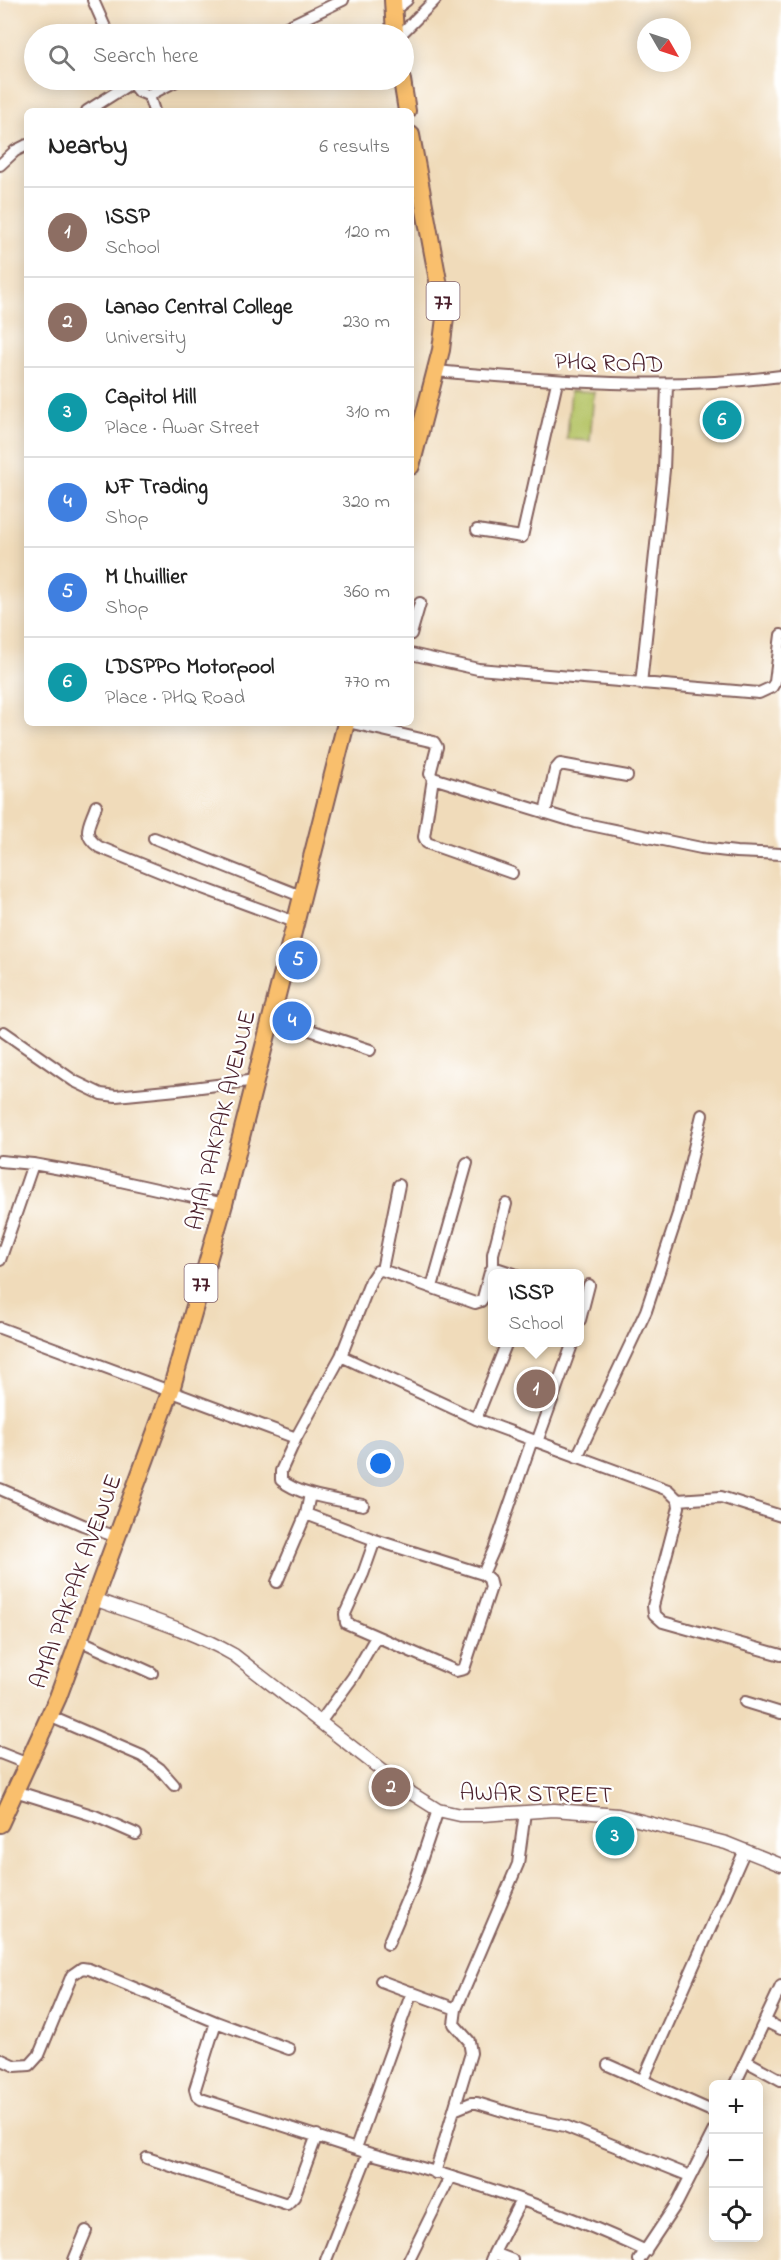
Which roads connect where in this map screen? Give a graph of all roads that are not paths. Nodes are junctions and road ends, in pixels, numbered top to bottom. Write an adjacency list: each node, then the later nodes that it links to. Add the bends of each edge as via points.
1 (93, 0): 6 (street)
2 (343, 0): 7 (street)
3 (407, 0): 5 (street)
4 (435, 0): 9 (street)
5 (393, 5): 8 (highway)
6 (104, 24)
7 (293, 24)
8 (394, 24)
9 (411, 24)
10 (117, 90): 15 (street)
11 (137, 90): 14 (street)
12 (156, 90): 14 (street)
13 (404, 90): 17 (highway)
14 (150, 96): 16 (street)
15 (91, 108)
16 (153, 108)
17 (407, 108)
18 (24, 147): 20 (street)
19 (414, 151): 21 (highway, 77, via 445,313)
20 (0, 165)
21 (436, 371): 23 (street, PHQ ROAD); 25 (highway, 77)
22 (781, 376): 24 (street, PHQ ROAD)
23 (556, 382): 24 (street, PHQ ROAD); 26 (street, via 522,537)
24 (667, 385): 32 (street, via 664,470)
25 (414, 455)
26 (477, 530)
27 (420, 603): 28 (street)
28 (414, 624)
29 (781, 635): 31 (street)
30 (414, 655): 32 (street, via 478,669)
31 (778, 683): 32 (street, via 759,693)
32 (641, 684)
33 (345, 726): 42 (highway, AMAI PAKPAK AVENUE / 77)
34 (365, 726): 36 (street, via 434,742 430,774)
35 (627, 776): 38 (street, via 560,764 555,770)
36 (433, 778): 38 (street); 41 (street, via 424,837 427,843)
37 (96, 806): 43 (street, via 87,836 99,847)
38 (545, 813): 40 (street, via 701,848)
39 (154, 838): 42 (street)
40 (781, 854)
41 (512, 873)
42 (301, 896): 43 (highway, AMAI PAKPAK AVENUE / 77)
43 (295, 922): 44 (highway, AMAI PAKPAK AVENUE / 77)
44 (271, 1017): 46 (street); 47 (highway, AMAI PAKPAK AVENUE / 77)
45 (4, 1032): 47 (street, via 74,1081 101,1094 116,1096)
46 (370, 1050)
47 (256, 1080): 53 (highway, AMAI PAKPAK AVENUE / 77)
48 (702, 1115): 71 (street, via 678,1215 646,1311)
49 (0, 1161): 51 (street)
50 (467, 1163): 61 (street)
51 (33, 1164): 53 (street); 55 (street)
52 (399, 1185): 58 (street)
53 (224, 1204): 67 (highway, AMAI PAKPAK AVENUE / 77)
54 (506, 1204): 56 (street, via 493,1254)
55 (0, 1260)
56 (494, 1267): 57 (street)
57 (500, 1269)
58 (382, 1270): 61 (street); 66 (street, via 371,1280)
59 (488, 1279): 61 (street, via 478,1302)
60 (589, 1285): 62 (street)
61 (432, 1287)
62 (584, 1302)
63 (0, 1328): 67 (street)
64 (505, 1347): 68 (street)
65 (571, 1347): 70 (street)
66 (340, 1356): 68 (street); 69 (street)
67 (171, 1390): 69 (street); 78 (highway, AMAI PAKPAK AVENUE / 77)
68 (476, 1419): 70 (street)
69 (296, 1438): 73 (street, via 280,1476 286,1485)
70 (534, 1441): 71 (street); 80 (street)
71 (578, 1457): 74 (street, via 668,1490)
72 (0, 1489): 78 (street)
73 (310, 1494): 75 (street); 76 (street)
74 (678, 1500): 77 (street, via 720,1497); 85 (street, via 653,1606 657,1618)
75 (363, 1504)
76 (306, 1514): 79 (street); 81 (street)
77 (781, 1516)
78 (117, 1537): 82 (highway, AMAI PAKPAK AVENUE / 77)
79 (375, 1540): 80 (street); 83 (street, via 344,1618 348,1625)
80 (483, 1574): 83 (street, via 489,1578 491,1587 464,1669 456,1671)
81 (277, 1582)
82 (94, 1599): 84 (highway, AMAI PAKPAK AVENUE / 77); 90 (street, AWAR STREET, via 216,1645 260,1673)
83 (376, 1637): 90 (street)
84 (79, 1640): 86 (street); 89 (highway, AMAI PAKPAK AVENUE / 77)
85 (781, 1655)
86 (152, 1673)
87 (745, 1702): 88 (street)
88 (781, 1713)
89 (49, 1716): 92 (highway, AMAI PAKPAK AVENUE / 77); 93 (street, via 142,1756)
90 (321, 1721): 95 (street, AWAR STREET)
91 (0, 1753): 92 (street)
92 (28, 1764): 94 (highway, AMAI PAKPAK AVENUE / 77)
93 (174, 1785)
94 (15, 1791): 97 (highway, AMAI PAKPAK AVENUE / 77); 98 (street)
95 (438, 1810): 96 (street, AWAR STREET, via 460,1815); 101 (street)
96 (525, 1812): 99 (street, AWAR STREET, via 618,1815); 105 (street, via 518,1864)
97 (0, 1824)
98 (136, 1834)
99 (745, 1850): 100 (street, AWAR STREET); 114 (street)
100 (781, 1865)
101 (388, 1944)
102 (381, 1981): 104 (street)
103 (781, 1986): 106 (street)
104 (412, 1992): 105 (street); 120 (street)
105 (456, 2009): 116 (street, via 454,2024 469,2041 471,2053)
106 (765, 2021): 108 (street); 111 (street)
107 (216, 2022): 109 (street); 110 (street, via 82,1968 72,1975 39,2055 30,2065 15,2066); 119 (street, via 195,2089 197,2096)
108 (781, 2029)
109 (290, 2049)
110 (0, 2059)
111 (746, 2061): 113 (street); 115 (street)
112 (608, 2065): 114 (street)
113 (781, 2079)
114 (643, 2080): 117 (street)
115 (737, 2080)
116 (454, 2110): 123 (street); 124 (street, via 477,2103 565,2126)
117 (709, 2110)
118 (712, 2134): 124 (street)
119 (317, 2135): 120 (street); 122 (street, via 294,2197 287,2204)
120 (356, 2148): 121 (street)
121 (368, 2153): 123 (street); 131 (street)
122 (147, 2158)
123 (435, 2173): 125 (street)
124 (690, 2176): 128 (street)
125 (450, 2177): 126 (street); 132 (street)
126 (521, 2200): 128 (street, via 608,2233); 129 (street)
127 (86, 2231): 130 (street)
128 (643, 2256)
129 (493, 2257): 133 (street)
130 (74, 2260)
131 (326, 2260)
132 (409, 2260)
133 (512, 2260)

